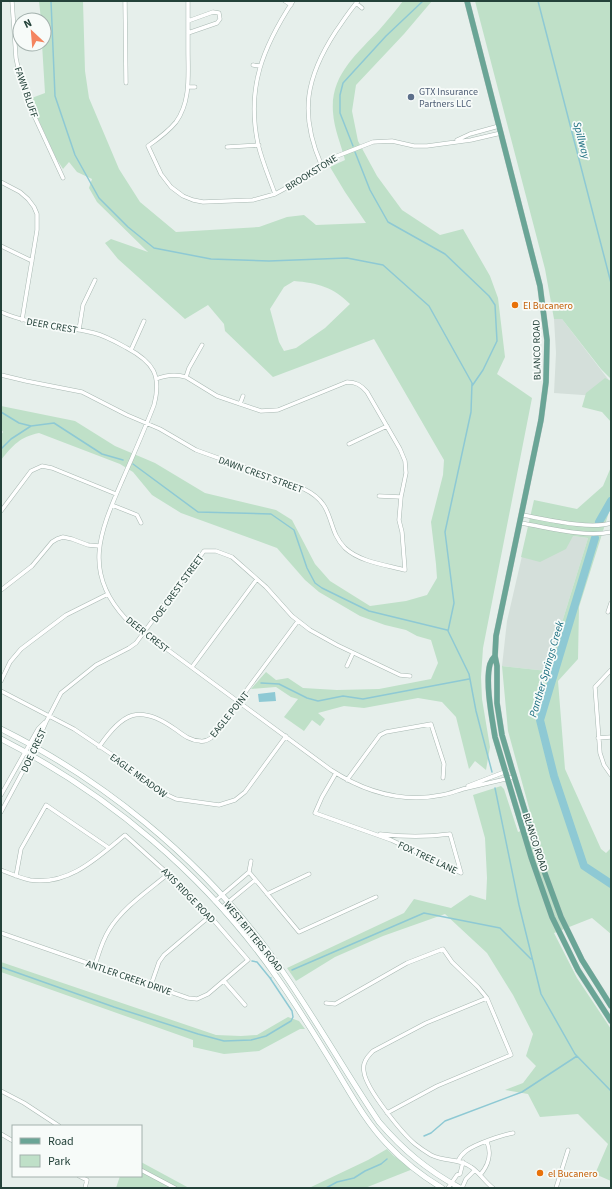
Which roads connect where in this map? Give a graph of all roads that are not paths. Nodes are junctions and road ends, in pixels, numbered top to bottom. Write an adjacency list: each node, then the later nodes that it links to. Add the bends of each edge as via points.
1 (12, 1): 23 (street, FAWN BLUFF, via 20,77 32,111)
2 (125, 1): 14 (street)
3 (188, 1): 10 (street)
4 (285, 1): 8 (street)
5 (293, 1): 8 (street)
6 (467, 1): 17 (main road, BLANCO ROAD)
7 (357, 2): 9 (street); 22 (street, via 321,56 309,92 309,126)
8 (291, 5): 13 (street, via 274,32)
9 (362, 8)
10 (188, 21): 11 (street); 11 (street, via 213,12 220,16 217,23)
11 (188, 34): 16 (street)
12 (253, 65): 13 (street)
13 (260, 66): 20 (street, via 254,111)
14 (126, 84)
15 (195, 87): 16 (street)
16 (188, 88): 25 (street, BROOKSTONE, via 185,103 176,121 167,132 148,146 167,183 179,194 203,202 253,200)
17 (499, 126): 18 (main road, BLANCO ROAD); 19 (street, BROOKSTONE)
18 (501, 133): 19 (street, BROOKSTONE); 48 (main road, BLANCO ROAD, via 540,286 547,340 543,408)
19 (454, 141): 22 (street, BROOKSTONE, via 426,146 392,141 373,142)
20 (259, 145): 21 (street); 25 (street)
21 (226, 147)
22 (321, 164): 25 (street, BROOKSTONE)
23 (63, 178)
24 (1, 182): 27 (street, via 20,192 36,211 38,222)
25 (274, 194)
26 (1, 246): 27 (street)
27 (32, 261): 30 (street)
28 (96, 280): 32 (street, via 83,305)
29 (1, 312): 30 (street, DEER CREST)
30 (22, 320): 32 (street, DEER CREST)
31 (144, 321): 34 (street)
32 (79, 330): 34 (street, DEER CREST, via 103,336)
33 (202, 345): 36 (street)
34 (131, 350): 37 (street, DEER CREST, via 146,360)
35 (1, 374): 40 (street, DAWN CREST STREET, via 82,392)
36 (186, 377): 37 (street, via 168,375); 39 (street, via 217,396)
37 (156, 378): 40 (street, DEER CREST, via 158,388)
38 (243, 396): 39 (street)
39 (240, 404): 41 (street, DAWN CREST STREET, via 261,411 274,411 346,382 354,382 367,392)
40 (147, 423): 43 (street, DEER CREST); 45 (street, DAWN CREST STREET, via 196,450 312,493 324,505 345,548 366,559 405,570 399,520)
41 (386, 426): 42 (street); 45 (street, DAWN CREST STREET, via 405,461 406,474)
42 (348, 444)
43 (116, 494): 46 (street, DEER CREST); 47 (street, via 42,466 31,471)
44 (379, 496): 45 (street)
45 (401, 497)
46 (112, 505): 50 (street, via 137,515); 55 (street, DEER CREST)
47 (1, 511)
48 (522, 515): 49 (street); 52 (main road, BLANCO ROAD)
49 (566, 522): 51 (street, via 588,525); 53 (street)
50 (141, 523)
51 (611, 523)
52 (520, 524): 53 (street); 64 (main road, BLANCO ROAD, via 499,617)
53 (565, 530): 54 (street, via 593,534)
54 (611, 532)
55 (99, 546): 57 (street, via 64,537 57,538 32,566); 58 (street, DEER CREST, via 101,574)
56 (257, 579): 61 (street, DOE CREST STREET); 62 (street, DOE CREST STREET, via 232,557 216,551 204,551); 66 (street)
57 (1, 590)
58 (108, 594): 62 (street, DEER CREST, via 120,612); 69 (street, via 66,615 21,649 10,662)
59 (611, 603): 60 (street)
60 (608, 612)
61 (298, 621): 63 (street, DOE CREST STREET); 71 (street, EAGLE POINT)
62 (144, 632): 66 (street, DEER CREST); 72 (street, DOE CREST STREET, via 133,646 96,665 64,690)
63 (353, 653): 65 (street); 68 (street, DOE CREST STREET, via 400,675)
64 (495, 656): 84 (main road, BLANCO ROAD, via 502,735); 85 (main road, BLANCO ROAD, via 490,663 489,696 495,737)
65 (347, 666)
66 (192, 667): 71 (street, DEER CREST)
67 (611, 670): 77 (street, via 595,687)
68 (410, 676)
69 (1, 681)
70 (1, 691): 72 (street, EAGLE MEADOW)
71 (239, 702): 75 (street, DEER CREST); 81 (street, EAGLE POINT, via 216,733 200,742 191,740 162,719 137,715 118,723)
72 (49, 715): 73 (street, DOE CREST STREET); 81 (street, EAGLE MEADOW)
73 (46, 722): 79 (street, DOE CREST, via 38,729); 80 (street, DOE CREST)
74 (1, 729): 79 (main road, WEST BITTERS ROAD)
75 (286, 736): 81 (street, EAGLE MEADOW, via 246,792 232,802 219,805 168,797); 86 (street, DEER CREST)
76 (611, 737): 77 (street)
77 (598, 738): 87 (street, via 601,757)
78 (1, 740): 82 (main road, WEST BITTERS ROAD)
79 (30, 744): 80 (main road, WEST BITTERS ROAD); 82 (street, DOE CREST)
80 (35, 747): 83 (street, DOE CREST); 107 (main road, WEST BITTERS ROAD, via 129,809)
81 (99, 747)
82 (25, 752): 83 (main road, WEST BITTERS ROAD); 93 (street, DOE CREST)
83 (31, 755): 94 (street, DOE CREST); 109 (main road, WEST BITTERS ROAD, via 123,816 174,860)
84 (512, 769): 85 (street, DEER CREST); 88 (main road, BLANCO ROAD)
85 (504, 771): 90 (main road, BLANCO ROAD); 92 (street, DEER CREST)
86 (336, 773): 91 (street, DEER CREST); 95 (street, FOX TREE LANE, via 315,813)
87 (611, 775)
88 (514, 777): 90 (street, DEER CREST); 114 (main road, BLANCO ROAD, via 540,860)
89 (443, 778): 91 (street, via 444,764 431,724 380,735)
90 (507, 779): 92 (street, DEER CREST); 115 (main road, BLANCO ROAD, via 546,902)
91 (347, 780): 92 (street, DEER CREST, via 371,790 399,797 429,797)
92 (462, 789)
93 (1, 796)
94 (1, 812)
95 (372, 832): 95 (street, FOX TREE LANE, via 412,848 462,873 450,834 413,837)
96 (109, 848): 100 (street, AXIS RIDGE ROAD, via 125,835); 102 (street, via 73,874 43,880); 102 (street, via 46,805 21,849)
97 (251, 861): 99 (street)
98 (1, 870): 102 (street)
99 (249, 872): 103 (street); 104 (street)
100 (168, 874): 112 (street, AXIS RIDGE ROAD); 117 (street, via 114,922 105,937)
101 (309, 874): 106 (street)
102 (16, 876)
103 (255, 880): 105 (street); 106 (street)
104 (236, 883): 105 (street); 107 (street)
105 (243, 890): 110 (street)
106 (267, 894): 108 (street, via 299,932)
107 (221, 895): 109 (street); 110 (main road, WEST BITTERS ROAD)
108 (376, 897)
109 (215, 901): 111 (main road, WEST BITTERS ROAD)
110 (228, 903): 111 (street); 120 (main road, WEST BITTERS ROAD, via 262,943)
111 (221, 908): 122 (main road, WEST BITTERS ROAD)
112 (210, 916): 116 (street, AXIS RIDGE ROAD); 119 (street, via 164,955)
113 (1, 933): 117 (street, ANTLER CREEK DRIVE)
114 (571, 938): 115 (main road); 125 (main road, BLANCO ROAD)
115 (564, 941): 126 (main road, BLANCO ROAD, via 581,975)
116 (248, 960): 118 (street, ANTLER CREEK DRIVE)
117 (96, 965): 119 (street, ANTLER CREEK DRIVE)
118 (224, 981): 119 (street, ANTLER CREEK DRIVE, via 197,999); 124 (street)
119 (151, 985)
120 (300, 996): 122 (main road); 132 (main road, WEST BITTERS ROAD, via 367,1104)
121 (486, 998): 123 (street, via 443,949 407,963 335,1004); 128 (street, via 416,1027 368,1056 364,1063 365,1078); 128 (street, via 511,1055 437,1086)
122 (293, 1000): 135 (main road, WEST BITTERS ROAD, via 359,1108)
123 (326, 1003)
124 (245, 1005)
125 (611, 1006)
126 (611, 1021)
127 (1, 1092): 129 (street, via 24,1103)
128 (387, 1113): 137 (street, via 415,1144 441,1159)
129 (57, 1125)
130 (513, 1133): 134 (street)
131 (1, 1134): 133 (street)
132 (394, 1139): 135 (main road); 145 (main road, WEST BITTERS ROAD)
133 (12, 1140)
134 (487, 1142): 137 (street, via 467,1151); 142 (street, via 489,1159)
135 (387, 1144): 148 (main road, WEST BITTERS ROAD, via 406,1162)
136 (568, 1150): 151 (street)
137 (458, 1161): 138 (street)
138 (462, 1162): 139 (street); 141 (street)
139 (475, 1170): 142 (street); 144 (street)
140 (142, 1171): 147 (street)
141 (460, 1174): 144 (street); 145 (street)
142 (480, 1175): 150 (street)
143 (81, 1177): 146 (street, via 87,1180)
144 (466, 1179): 149 (street)
145 (450, 1186): 149 (main road, WEST BITTERS ROAD)
146 (85, 1188)
147 (175, 1188)
148 (442, 1188)
149 (461, 1188)
150 (493, 1188)
151 (556, 1188)

